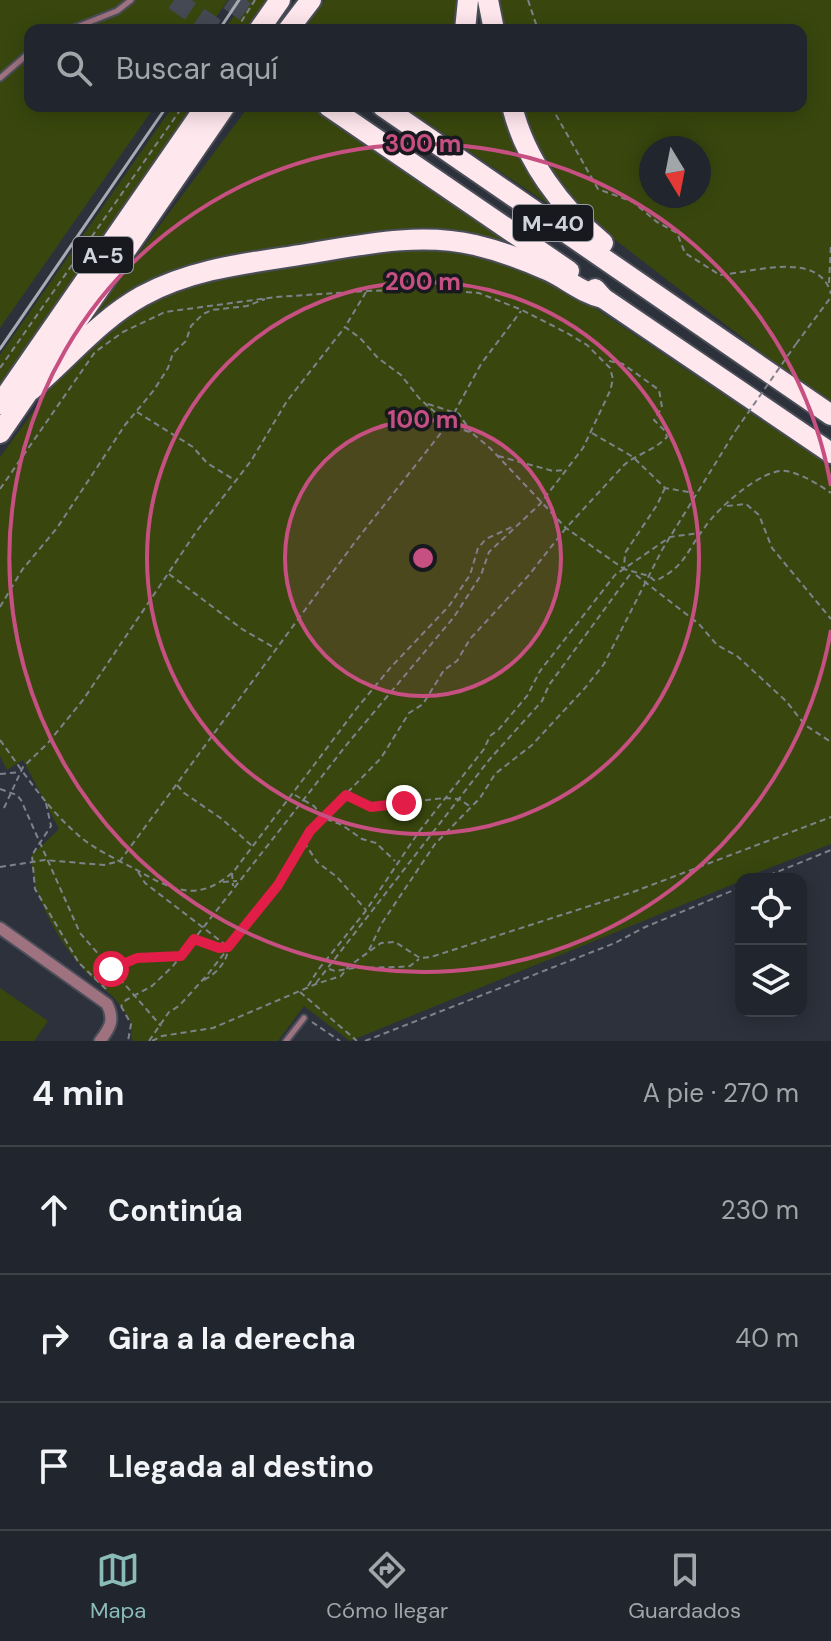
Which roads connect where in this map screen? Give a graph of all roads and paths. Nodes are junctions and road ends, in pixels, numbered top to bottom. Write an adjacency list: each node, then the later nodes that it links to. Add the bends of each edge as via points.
1 (131, 0): 9 (lane)
2 (255, 0): 10 (path)
3 (280, 0): 11 (highway)
4 (297, 0): 12 (highway)
5 (311, 0): 13 (highway)
6 (468, 0): 14 (highway)
7 (488, 0): 15 (highway)
8 (528, 0): 16 (path)
9 (84, 24)
10 (240, 24)
11 (263, 24)
12 (281, 24)
13 (293, 24)
14 (466, 24)
15 (493, 24)
16 (536, 24)
17 (24, 57): 18 (lane)
18 (0, 78)
19 (179, 112): 38 (path)
20 (202, 112): 40 (highway, A-5)
21 (221, 112): 27 (highway, A-5)
22 (230, 112): 27 (highway, via 178,185)
23 (337, 112): 33 (highway, M-40)
24 (391, 112): 36 (highway, M-40)
25 (515, 112): 36 (highway, via 545,180 582,226 689,306)
26 (554, 112): 29 (path, via 598,189 633,202 677,233 685,253 720,275 790,266 817,272)
27 (168, 190): 39 (highway, A-5)
28 (831, 243): 29 (path)
29 (829, 285): 31 (path)
30 (367, 291): 32 (path); 34 (path, via 479,293); 35 (path)
31 (831, 296): 56 (path, bridge)
32 (266, 298): 42 (path, via 212,310 197,319); 55 (path, via 165,312 123,332 87,361)
33 (603, 298): 39 (highway, via 504,253 470,244 422,239 370,243 215,268 179,279 107,318); 49 (highway, M-40)
34 (522, 310): 37 (path); 43 (path)
35 (345, 327): 41 (path); 53 (path)
36 (724, 341): 44 (highway, M-40)
37 (604, 360): 46 (path, via 613,379); 51 (path, via 623,364 659,390 662,407 654,420 667,437)
38 (0, 368)
39 (31, 390): 47 (highway, A-5)
40 (0, 404)
41 (426, 404): 43 (path); 45 (path)
42 (136, 411): 53 (path); 69 (path)
43 (454, 411): 45 (path); 48 (path)
44 (831, 415)
45 (448, 424): 48 (path); 71 (path)
46 (591, 432): 51 (path); 52 (path)
47 (0, 433)
48 (472, 433): 50 (path)
49 (831, 453)
50 (496, 455): 52 (path); 58 (path)
51 (633, 457): 54 (path); 61 (path)
52 (567, 470): 58 (path)
53 (234, 480): 65 (path)
54 (665, 488): 56 (path); 64 (path, via 625,553)
55 (0, 489)
56 (695, 493): 63 (path)
57 (831, 493): 59 (path, via 784,471 764,475)
58 (540, 504): 60 (path); 61 (path)
59 (726, 506): 62 (path); 70 (path, via 746,504 759,515 772,548)
60 (518, 524): 79 (path, via 478,548 470,575 449,606 391,667); 82 (path, via 489,552 454,617)
61 (566, 528): 64 (path); 80 (path)
62 (700, 533): 63 (path); 67 (path, via 675,572 655,581)
63 (670, 537): 64 (path); 67 (path)
64 (624, 569): 66 (path); 81 (path)
65 (168, 573): 71 (path); 74 (path, via 69,719)
66 (633, 574): 67 (path); 68 (path); 83 (path, via 542,701)
67 (649, 576): 68 (path)
68 (645, 585): 73 (path, via 737,656 805,725); 85 (path, via 604,664 532,745 495,774)
69 (0, 607)
70 (831, 619)
71 (276, 649): 76 (path)
72 (0, 740): 74 (path)
73 (831, 742)
74 (21, 772): 75 (path); 78 (path); 84 (path)
75 (0, 774)
76 (177, 784): 91 (path); 98 (path)
77 (0, 789): 78 (path)
78 (12, 794): 86 (path); 90 (path, via 21,800)
79 (294, 794): 82 (path); 91 (path)
80 (346, 795): 81 (path, via 371,807); 88 (path)
81 (444, 798): 83 (path); 99 (path)
82 (303, 799): 88 (path); 96 (path)
83 (459, 799): 85 (path); 94 (path)
84 (46, 802): 90 (path, via 51,826); 98 (path, via 77,835)
85 (472, 807): 95 (path)
86 (4, 808)
87 (831, 817): 117 (path, via 633,892)
88 (324, 818): 89 (path); 99 (path, via 376,843)
89 (304, 841): 110 (path, via 317,862); 114 (path, via 278,885)
90 (40, 846): 97 (path); 100 (path)
91 (253, 847): 93 (path)
92 (831, 850): 104 (path)
93 (249, 852): 96 (path); 103 (path)
94 (415, 854): 95 (path); 118 (path)
95 (427, 855): 115 (path)
96 (256, 859): 106 (path)
97 (45, 860): 98 (path); 100 (path); 119 (path, via 80,933)
98 (120, 861): 102 (path)
99 (396, 862): 110 (path)
100 (31, 863): 101 (path); 121 (path, via 35,889)
101 (0, 867)
102 (136, 870): 107 (path, via 176,891); 111 (path)
103 (232, 873): 105 (path); 107 (path)
104 (775, 873)
105 (232, 881): 106 (path); 107 (path); 108 (path)
106 (238, 881): 108 (path)
107 (220, 882)
108 (233, 887): 111 (path)
109 (735, 890): 135 (path, via 615,943)
110 (366, 910): 123 (path)
111 (202, 927): 113 (path); 114 (path)
112 (0, 928): 121 (street)
113 (194, 939): 114 (path); 116 (path)
114 (228, 947): 128 (path)
115 (369, 952): 117 (path, via 381,943 395,942); 120 (path)
116 (181, 956): 119 (path, via 137,958); 125 (path, via 152,986)
117 (420, 958): 120 (path, via 410,966)
118 (328, 968): 120 (path); 122 (path)
119 (111, 969): 121 (path); 125 (path)
120 (346, 969): 122 (path, via 341,976)
121 (88, 982): 126 (path); 129 (street, via 111,1012 111,1025)
122 (316, 984): 123 (path)
123 (307, 988): 124 (path)
124 (299, 991): 131 (path, via 213,1028); 134 (path)
125 (136, 994): 128 (path); 130 (path, via 121,1006 131,1024)
126 (113, 997)
127 (304, 1018): 132 (lane); 133 (path)
128 (161, 1026): 131 (path)
129 (100, 1041)
130 (128, 1041)
131 (151, 1041)
132 (286, 1041)
133 (340, 1041)
134 (357, 1041)
135 (365, 1041)

